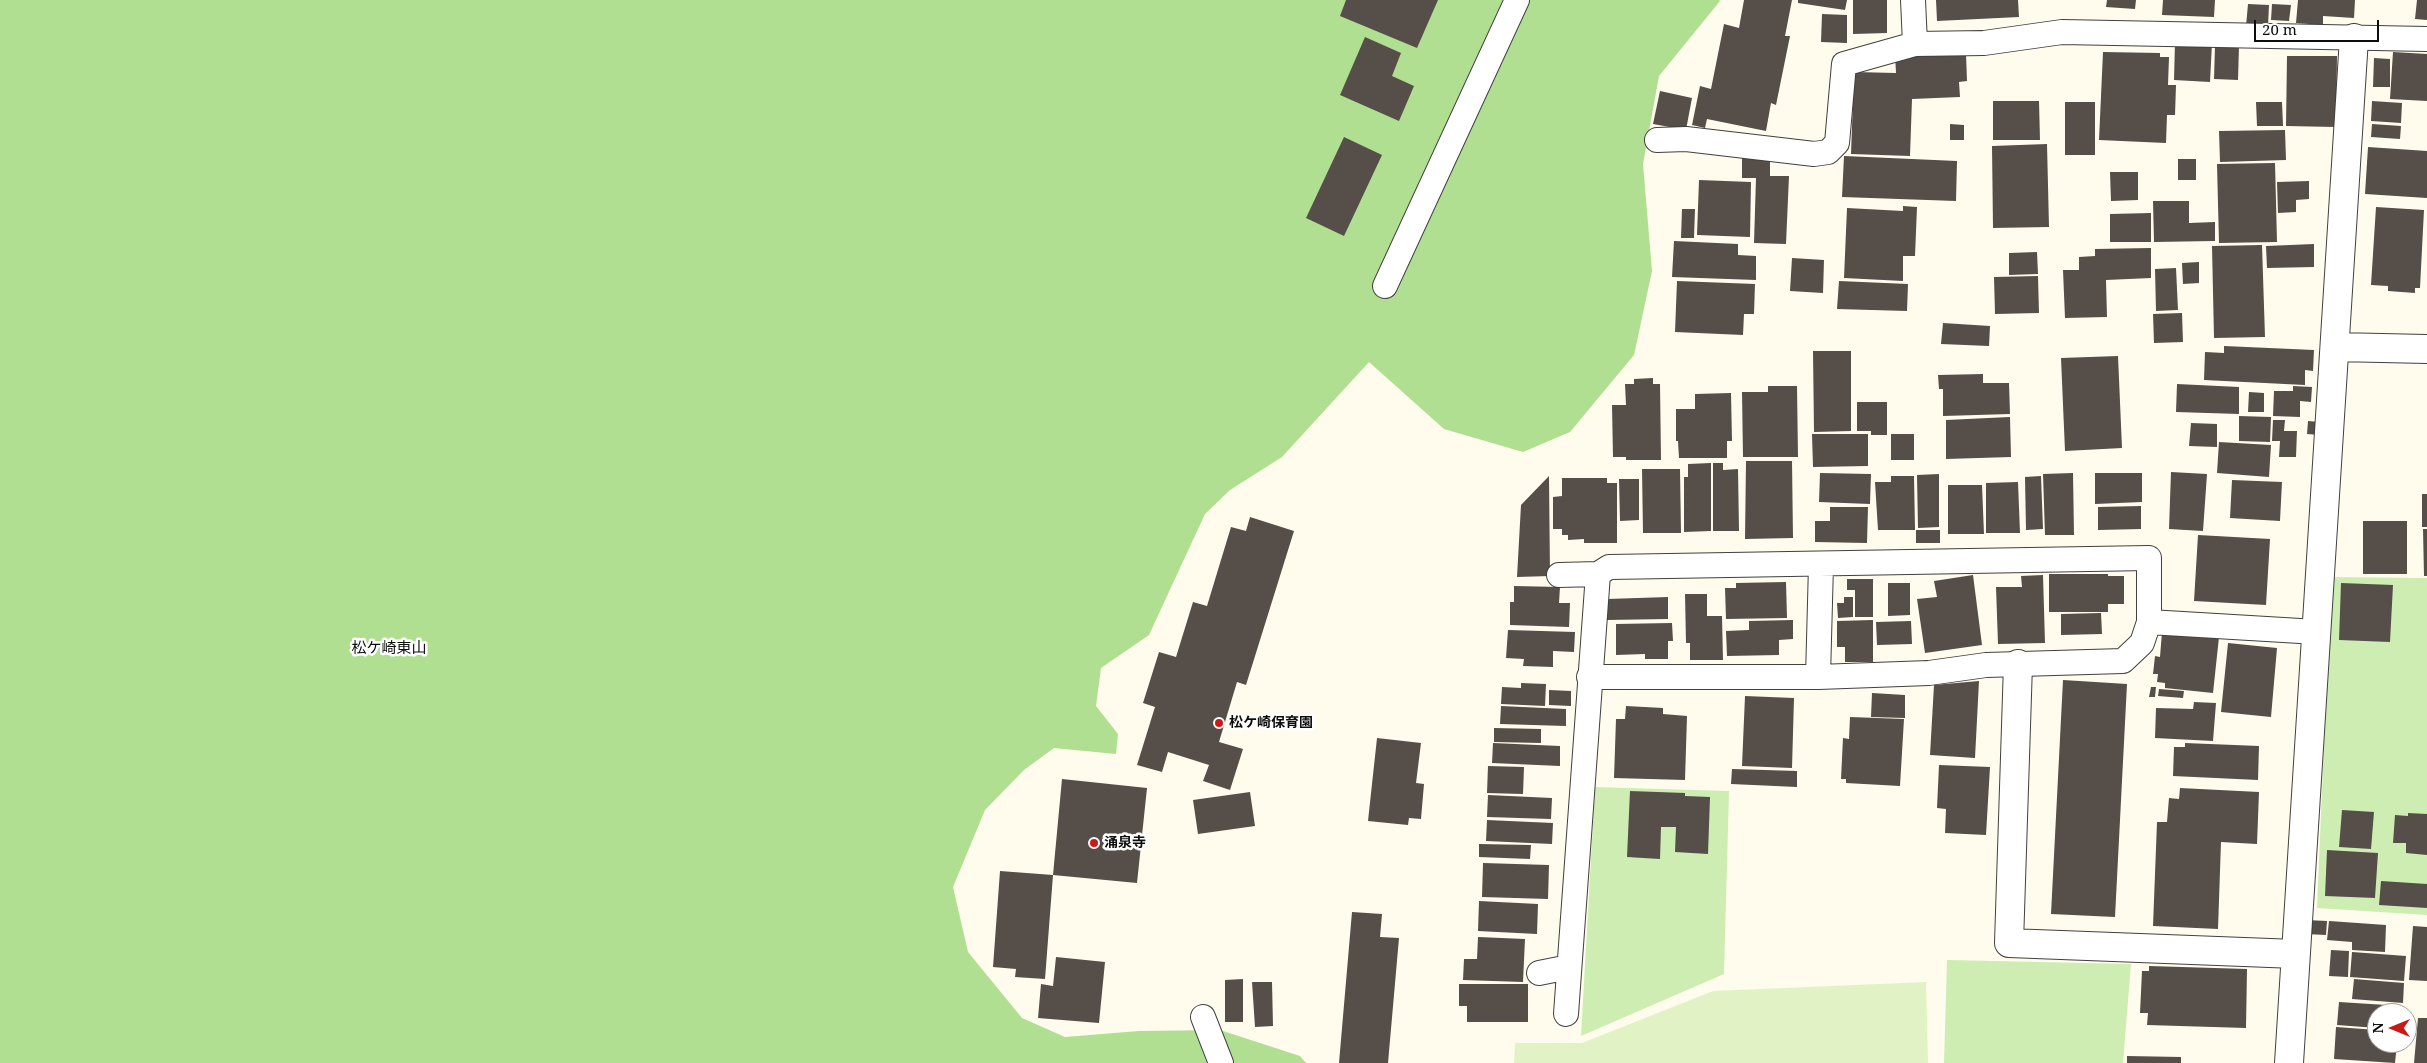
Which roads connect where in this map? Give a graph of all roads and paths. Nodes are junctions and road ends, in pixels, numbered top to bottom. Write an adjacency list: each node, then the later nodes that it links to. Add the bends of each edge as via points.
1 (1517, 0): 7 (lane)
2 (1914, 0): 5 (lane)
3 (2354, 38): 4 (lane); 5 (lane, via 2062,32 1984,43); 8 (street)
4 (2427, 39)
5 (1915, 44): 6 (lane, via 1844,64 1837,143 1828,152 1814,154 1686,139)
6 (1656, 140)
7 (1385, 286)
8 (2336, 347): 9 (street); 14 (street)
9 (2427, 349)
10 (1821, 565): 11 (lane, via 1609,567); 13 (lane, via 2149,558); 17 (lane)
11 (1598, 574): 12 (lane); 16 (lane)
12 (1559, 575)
13 (2149, 622): 14 (lane); 15 (lane, via 2142,642 2123,661)
14 (2317, 632): 18 (street)
15 (2018, 664): 17 (lane, via 1929,673); 18 (street, via 2009,944)
16 (1589, 677): 17 (lane); 19 (lane)
17 (1818, 677)
18 (2296, 954): 24 (street)
19 (1568, 967): 20 (lane); 21 (lane)
20 (1539, 972)
21 (1566, 1014)
22 (1203, 1017): 23 (lane)
23 (1221, 1063)
24 (2289, 1063)

